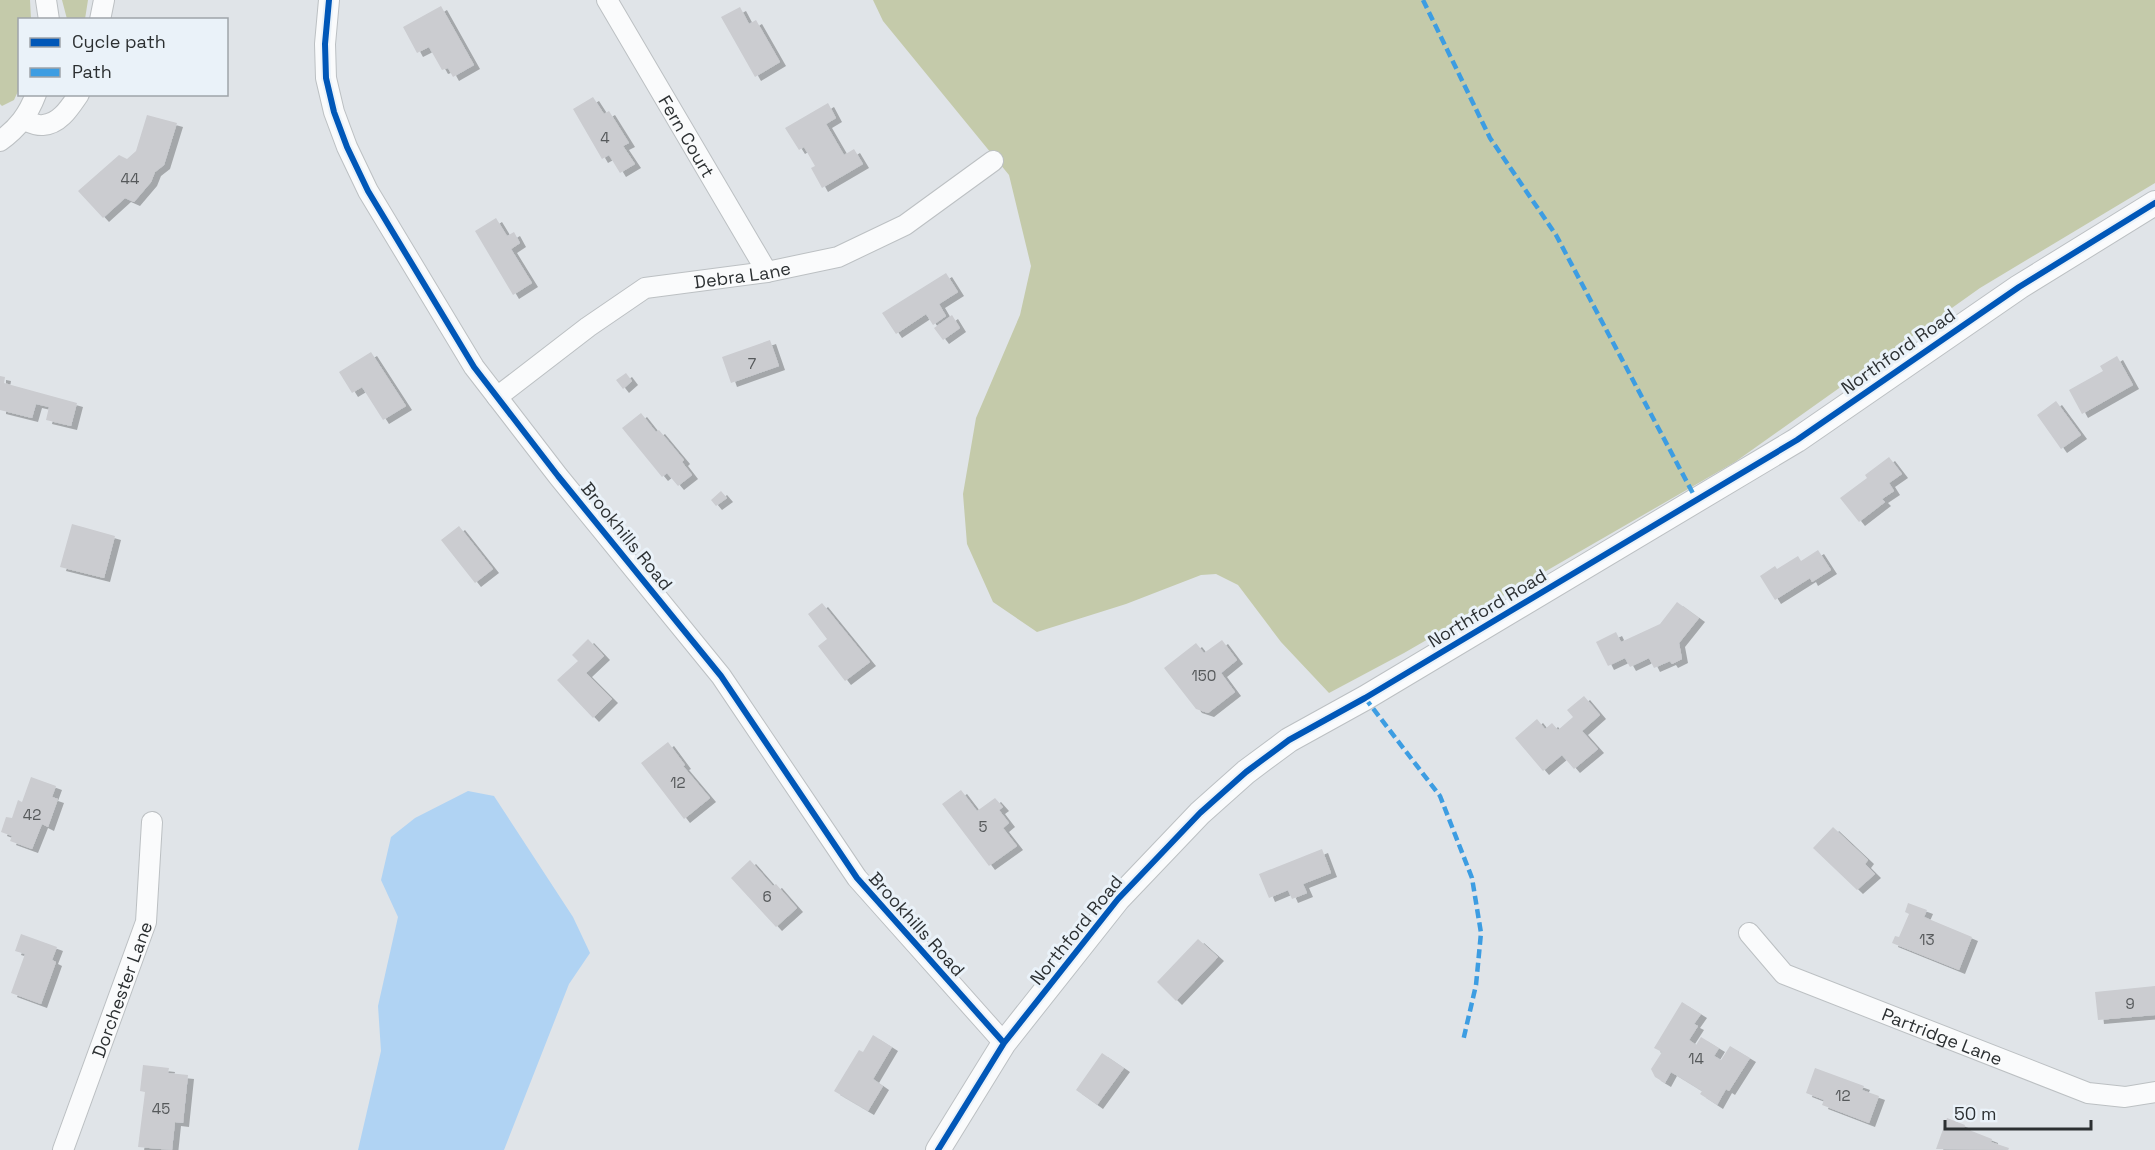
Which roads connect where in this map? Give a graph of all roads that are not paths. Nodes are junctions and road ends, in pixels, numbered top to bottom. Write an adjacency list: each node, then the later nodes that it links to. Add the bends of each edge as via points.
1 (46, 0): 5 (street)
2 (104, 0): 6 (street)
3 (329, 0): 14 (street, Brookhills Road, via 326,78 347,147 368,191 432,299)
4 (607, 0): 13 (street, Fern Court)
5 (49, 18)
6 (100, 18)
7 (35, 96): 9 (street)
8 (78, 96): 9 (street, via 57,120 42,125)
9 (24, 120): 10 (street)
10 (0, 141)
11 (993, 161): 13 (street, Debra Lane, via 905,225 838,257)
12 (2155, 203): 17 (street, Northford Road, via 2019,286 1797,440 1289,740 1200,813 1118,899)
13 (767, 272): 14 (street, Debra Lane, via 645,288)
14 (497, 397): 17 (street, Brookhills Road, via 721,676 857,878)
15 (152, 822): 19 (street, Dorchester Lane, via 146,921)
16 (1749, 933): 18 (street, Partridge Lane, via 1784,974 1837,996 2088,1093 2125,1097)
17 (1004, 1043): 20 (street, Northford Road)
18 (2155, 1092)
19 (63, 1150)
20 (938, 1150)

